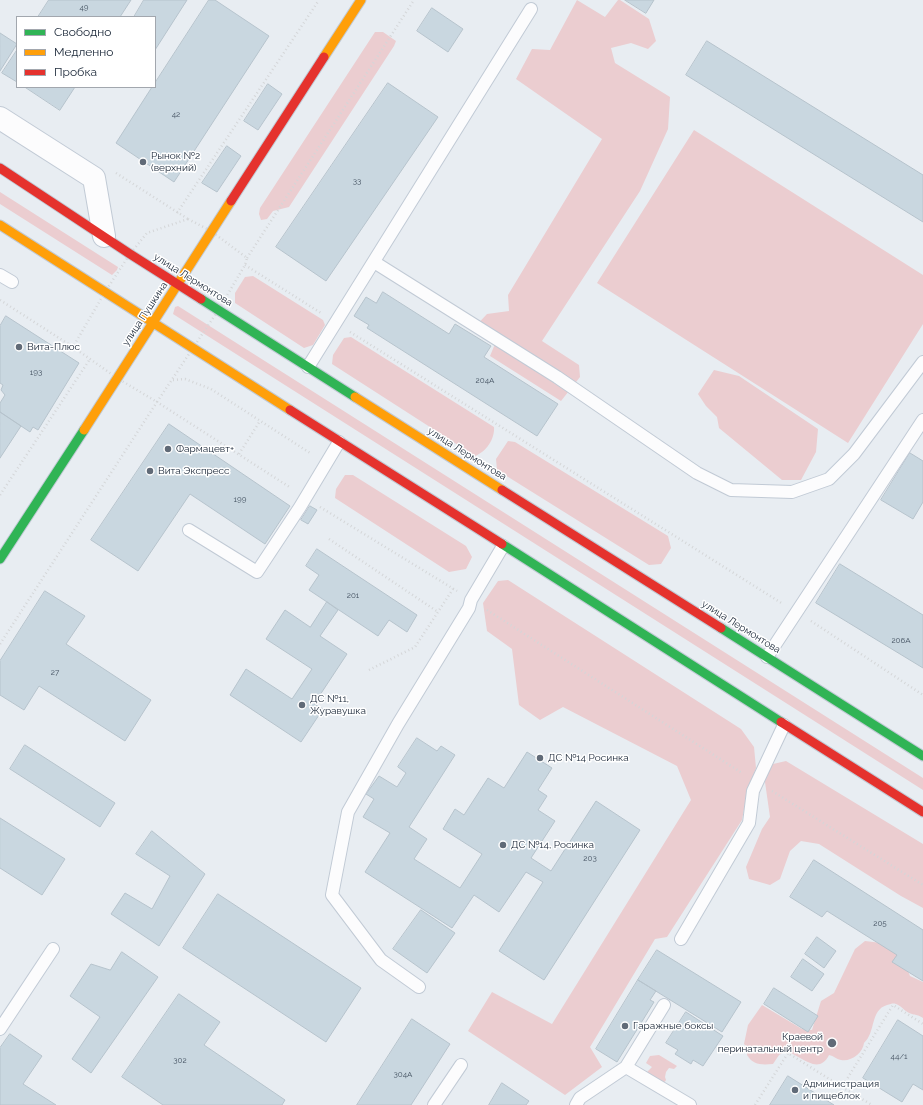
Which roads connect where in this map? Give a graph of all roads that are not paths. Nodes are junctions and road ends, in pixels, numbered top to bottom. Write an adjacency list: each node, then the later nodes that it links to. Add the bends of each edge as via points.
1 (361, 0): 10 (main road, улица Пушкина)
2 (531, 9): 7 (lane)
3 (0, 118): 6 (street, via 94,178)
4 (0, 168): 6 (main road, улица Лермонтова)
5 (0, 225): 11 (main road)
6 (104, 236): 10 (main road, улица Лермонтова)
7 (374, 262): 12 (lane, via 557,377 697,473 731,490 792,492 829,479 854,454); 13 (lane)
8 (0, 275): 9 (lane)
9 (12, 282)
10 (178, 283): 11 (main road, улица Пушкина); 13 (main road, улица Лермонтова)
11 (152, 322): 15 (main road); 18 (main road, улица Пушкина)
12 (923, 362)
13 (308, 366): 19 (main road, улица Лермонтова)
14 (923, 420): 19 (lane)
15 (339, 442): 16 (lane, via 257,572); 17 (main road)
16 (189, 530)
17 (503, 546): 20 (main road); 25 (lane, via 348,812 332,895 381,960)
18 (0, 559)
19 (768, 657): 21 (main road, улица Лермонтова)
20 (784, 725): 22 (main road); 23 (lane, via 753,791 749,823)
21 (923, 756)
22 (923, 812)
23 (680, 940)
24 (53, 949): 27 (lane)
25 (419, 987)
26 (664, 1005): 29 (lane)
27 (0, 1029)
28 (461, 1065): 30 (lane)
29 (626, 1067): 31 (lane, via 580,1098); 32 (lane)
30 (434, 1105)
31 (576, 1105)
32 (690, 1105)

